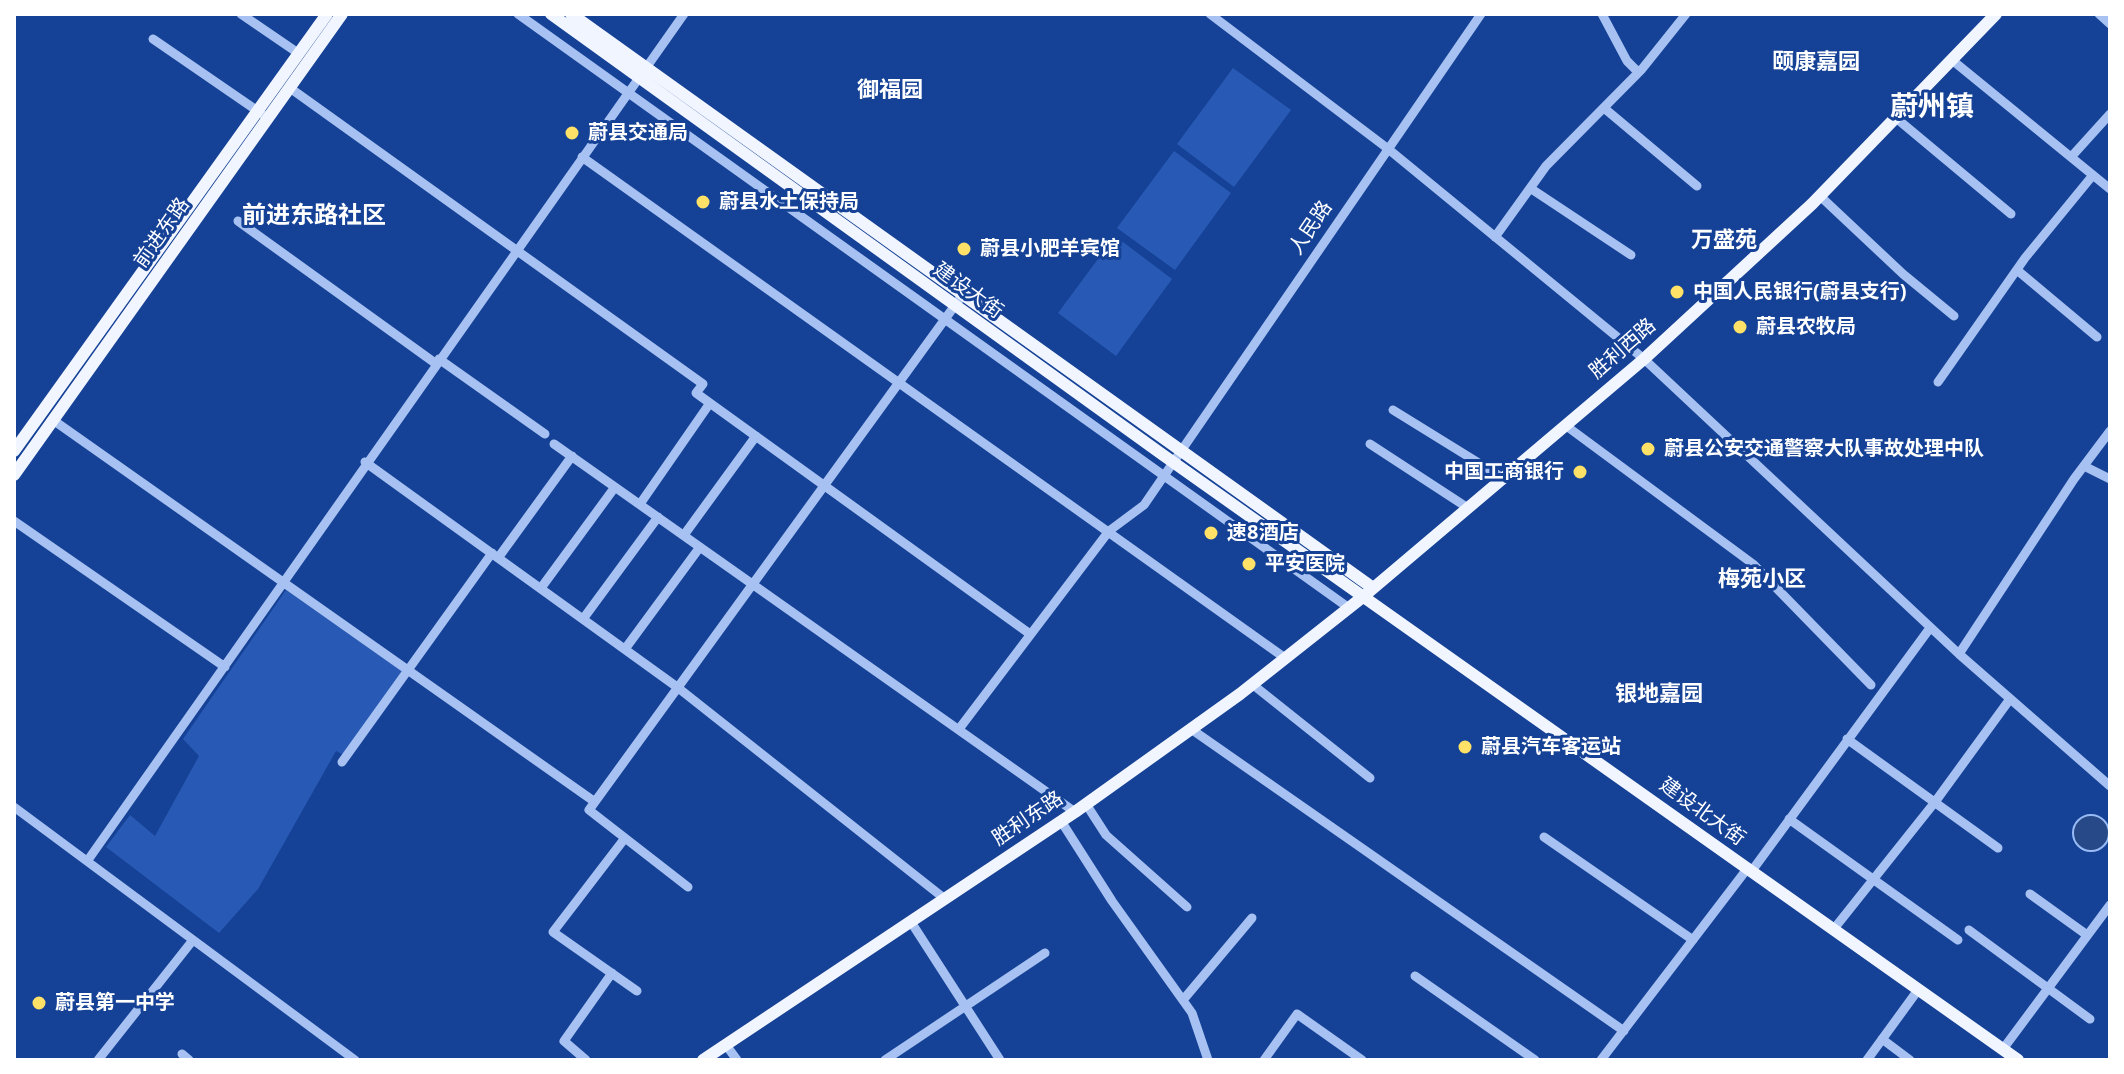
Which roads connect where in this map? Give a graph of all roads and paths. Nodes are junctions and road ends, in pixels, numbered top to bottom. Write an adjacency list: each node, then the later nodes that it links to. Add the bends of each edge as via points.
1 (241, 14): 16 (street)
2 (327, 14): 16 (main road, 前进东路)
3 (342, 14): 20 (main road, 前进东路)
4 (518, 14): 21 (street)
5 (551, 14): 18 (main road, 建设大街)
6 (571, 14): 18 (main road, 建设大街)
7 (684, 14): 18 (street)
8 (1210, 14): 26 (street)
9 (1481, 14): 26 (street, 人民路)
10 (1602, 14): 19 (street)
11 (1686, 14): 19 (street)
12 (1996, 14): 17 (main road, 胜利西路)
13 (2099, 14): 14 (street)
14 (2110, 24)
15 (153, 39): 23 (street)
16 (298, 53): 23 (main road, 前进东路)
17 (1952, 60): 25 (main road, 胜利西路); 27 (street)
18 (643, 72): 21 (street); 40 (main road, 建设大街)
19 (1638, 72): 22 (street)
20 (290, 88): 23 (main road, 前进东路); 37 (street)
21 (628, 92): 28 (street); 42 (street)
22 (1604, 108): 30 (street); 31 (street)
23 (262, 114): 50 (main road, 前进东路); 57 (main road, 前进东路)
24 (2110, 114): 27 (street)
25 (1896, 118): 33 (main road, 胜利西路); 34 (street)
26 (1387, 148): 36 (street); 59 (street, 人民路)
27 (2072, 156): 29 (street)
28 (582, 157): 37 (street); 47 (street)
29 (2093, 175): 32 (street); 39 (street)
30 (1697, 186)
31 (1530, 188): 36 (street); 38 (street)
32 (2110, 189)
33 (1820, 196): 41 (street); 44 (main road, 胜利西路)
34 (2011, 214)
35 (238, 221): 45 (street)
36 (1495, 237): 44 (street)
37 (516, 250): 45 (street); 48 (street, via 703,384 696,393)
38 (1631, 255)
39 (2017, 270): 43 (street); 46 (street)
40 (958, 302): 42 (street); 59 (main road, 建设大街)
41 (1954, 316)
42 (946, 319): 47 (street); 63 (street)
43 (2097, 337)
44 (1644, 359): 51 (main road, 胜利西路); 82 (street)
45 (437, 361): 53 (street); 60 (street)
46 (1938, 382)
47 (898, 383): 66 (street); 72 (street)
48 (710, 403): 54 (street); 68 (street)
49 (1393, 410): 64 (street)
50 (53, 420): 62 (main road, 前进东路); 76 (street)
51 (1565, 425): 64 (main road, 胜利西路); 90 (street, via 1753,564)
52 (2110, 431): 61 (street)
53 (545, 434)
54 (756, 436): 66 (street); 73 (street)
55 (554, 444): 58 (street)
56 (1370, 444): 69 (street)
57 (14, 451)
58 (572, 456): 67 (street); 75 (street)
59 (1178, 458): 63 (street, 人民路); 79 (main road, 建设大街)
60 (365, 462): 75 (street); 76 (street)
61 (2084, 466): 65 (street); 85 (street)
62 (14, 475)
63 (1165, 475): 72 (street, 人民路, via 1144,505); 80 (street)
64 (1503, 478): 69 (main road, 胜利西路)
65 (2110, 479)
66 (824, 486): 77 (street); 83 (street)
67 (615, 487): 68 (street); 78 (street)
68 (640, 504): 70 (street)
69 (1468, 508): 79 (main road, 胜利西路)
70 (658, 517): 73 (street); 81 (street)
71 (14, 521): 87 (street)
72 (1109, 531): 83 (street, 人民路); 86 (street)
73 (684, 535): 74 (street)
74 (700, 547): 77 (street); 84 (street)
75 (495, 556): 78 (street); 88 (street)
76 (285, 583): 87 (street); 88 (street)
77 (752, 583): 91 (street); 93 (street)
78 (541, 588): 81 (street)
79 (1368, 592): 80 (main road, 胜利东路); 109 (main road, 建设北大街)
80 (1349, 608): 86 (main road, 胜利东路)
81 (583, 619): 84 (street)
82 (1930, 628): 85 (street); 95 (street)
83 (1030, 634): 93 (street, 人民路)
84 (625, 649): 91 (street)
85 (1959, 654): 92 (street)
86 (1285, 658): 89 (main road, 胜利东路)
87 (225, 667): 108 (street)
88 (408, 670): 96 (street); 99 (street)
89 (1252, 684): 94 (main road, 胜利东路); 97 (street)
90 (1871, 685)
91 (677, 687): 99 (street); 113 (street)
92 (2010, 699): 98 (street); 100 (street)
93 (959, 729): 102 (street)
94 (1191, 729): 102 (main road, 胜利东路); 134 (street)
95 (1847, 739): 100 (street); 103 (street)
96 (342, 762)
97 (1370, 778)
98 (2110, 786)
99 (595, 802): 106 (street, via 589,810)
100 (1935, 802): 107 (street); 110 (street)
101 (14, 807): 108 (street)
102 (1081, 808): 104 (main road, 胜利东路); 115 (street)
103 (1789, 819): 109 (street); 110 (street)
104 (1061, 821): 113 (main road, 胜利东路); 131 (street)
105 (1544, 837): 123 (street)
106 (625, 838): 111 (street); 126 (street, via 553,932)
107 (1998, 848)
108 (88, 860): 122 (street)
109 (1749, 871): 119 (main road, 建设北大街); 123 (street)
110 (1875, 880): 119 (street); 124 (street)
111 (688, 887)
112 (2030, 894): 121 (street)
113 (945, 899): 118 (main road, 胜利东路)
114 (2110, 905): 117 (street)
115 (1187, 907)
116 (1252, 918): 131 (street)
117 (2106, 920): 121 (street)
118 (911, 922): 132 (street); 136 (main road, 胜利东路)
119 (1833, 930): 129 (main road, 建设北大街)
120 (1969, 930): 128 (street)
121 (2087, 935): 128 (street)
122 (193, 940): 138 (street); 139 (street)
123 (1693, 940): 134 (street)
124 (1958, 940)
125 (1045, 953): 132 (street)
126 (612, 973): 130 (street); 140 (street, via 564,1041)
127 (1415, 976): 148 (street)
128 (2048, 988): 133 (street); 137 (street)
129 (1918, 990): 135 (street); 137 (main road, 建设北大街)
130 (637, 991)
131 (1183, 1000): 145 (street)
132 (965, 1007): 143 (street); 144 (street)
133 (2090, 1019)
134 (1624, 1031): 149 (street)
135 (1882, 1039): 150 (street); 151 (street)
136 (726, 1045): 141 (main road, 胜利东路); 142 (street)
137 (2003, 1049): 152 (main road, 建设北大街)
138 (98, 1060)
139 (355, 1060)
140 (586, 1060)
141 (703, 1060)
142 (737, 1060)
143 (885, 1060)
144 (1000, 1060)
145 (1208, 1060)
146 (1264, 1060): 147 (street, via 1297,1014)
147 (1362, 1060)
148 (1535, 1060)
149 (1601, 1060)
150 (1867, 1060)
151 (1910, 1060)
152 (2018, 1060)

